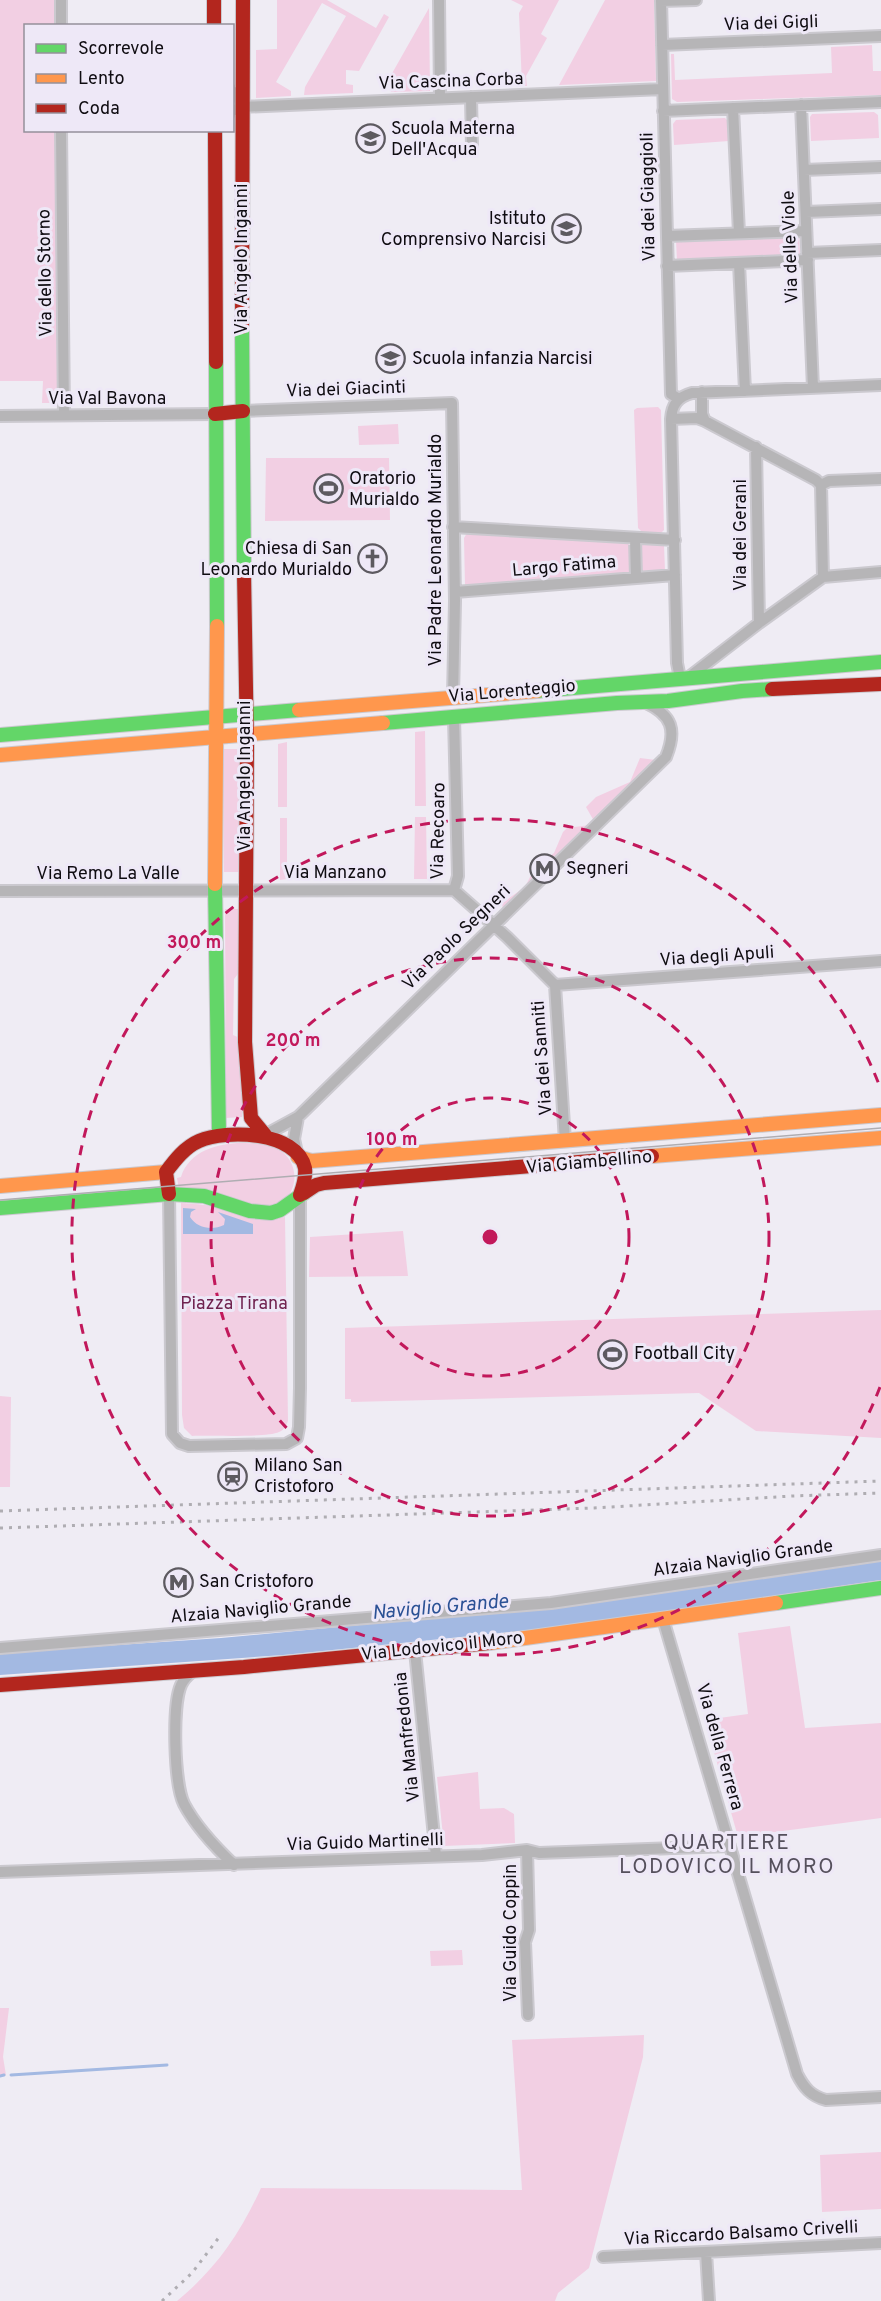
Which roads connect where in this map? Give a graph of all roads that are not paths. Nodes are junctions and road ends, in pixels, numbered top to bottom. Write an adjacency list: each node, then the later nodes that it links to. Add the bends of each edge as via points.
1 (61, 0): 7 (street)
2 (214, 0): 8 (street)
3 (243, 0): 18 (street, Via Angelo Inganni)
4 (439, 0): 14 (street)
5 (696, 0): 6 (street)
6 (661, 1): 10 (street, Via dei Giaggioli)
7 (61, 24)
8 (214, 24)
9 (881, 36): 10 (street, Via dei Gigli)
10 (662, 45): 11 (street, Via dei Giaggioli)
11 (663, 89): 13 (street, Via Cascina Corba); 19 (street, Via dei Giaggioli)
12 (234, 93): 18 (street, Via Angelo Inganni)
13 (471, 97): 14 (street, Via Cascina Corba); 22 (street)
14 (440, 98): 18 (street, Via Cascina Corba)
15 (881, 102): 16 (street)
16 (801, 105): 17 (street); 24 (street, Via delle Viole)
17 (733, 108): 19 (street); 28 (street)
18 (237, 109): 40 (street, Via Angelo Inganni)
19 (663, 111): 29 (street, Via dei Giaggioli)
20 (61, 132): 43 (street, Via dello Storno)
21 (215, 132): 41 (street, Via Angelo Inganni)
22 (472, 147)
23 (881, 167): 24 (street)
24 (804, 170): 26 (street, Via delle Viole)
25 (881, 208): 26 (street)
26 (806, 212): 27 (street, Via delle Viole)
27 (806, 231): 28 (street); 31 (street, Via delle Viole)
28 (739, 233): 29 (street)
29 (667, 236): 33 (street, Via dei Giaggioli)
30 (881, 250): 31 (street)
31 (807, 257): 32 (street); 35 (street, Via delle Viole)
32 (739, 263): 33 (street); 36 (street)
33 (667, 266): 38 (street, Via dei Giaggioli)
34 (881, 385): 35 (street)
35 (813, 388): 36 (street)
36 (745, 390): 37 (street)
37 (702, 392): 38 (street); 45 (street)
38 (675, 396): 44 (street, Via dei Giaggioli)
39 (452, 403): 40 (street, Via dei Giacinti); 49 (street, Via Padre Leonardo Murialdo)
40 (243, 411): 41 (street); 69 (street, Via Angelo Inganni)
41 (215, 414): 43 (street, Via Val Bavona); 70 (street, Via Angelo Inganni)
42 (0, 416): 43 (street, Via Val Bavona)
43 (64, 416)
44 (671, 419): 45 (street); 51 (street, Via dei Giaggioli)
45 (705, 420): 46 (street)
46 (756, 447): 48 (street); 57 (street, Via dei Gerani)
47 (881, 478): 48 (street, via 829,481)
48 (821, 485): 54 (street)
49 (453, 527): 50 (street, Largo Fatima); 56 (street, Via Padre Leonardo Murialdo)
50 (635, 538): 51 (street, Largo Fatima); 55 (street)
51 (675, 540): 53 (street, Via dei Giaggioli)
52 (881, 572): 54 (street)
53 (675, 575): 55 (street, Largo Fatima); 60 (street, Via dei Giaggioli, via 677,663)
54 (823, 577): 57 (street)
55 (636, 578): 56 (street, Largo Fatima)
56 (454, 592): 64 (street, Via Padre Leonardo Murialdo)
57 (759, 623): 60 (street)
58 (880, 662): 59 (street, Via Lorenteggio); 61 (street)
59 (802, 669): 60 (street, Via Lorenteggio); 63 (street)
60 (684, 678): 62 (street, Via Lorenteggio); 65 (street)
61 (881, 685): 63 (street, Via Lorenteggio)
62 (551, 689): 64 (street, Via Lorenteggio); 68 (street)
63 (802, 689): 65 (street, Via Lorenteggio)
64 (453, 697): 67 (street, Via Lorenteggio)
65 (681, 699): 66 (street, Via Lorenteggio)
66 (644, 702): 68 (street, Via Lorenteggio); 83 (street, Via Paolo Segneri, via 660,710 668,720 673,735 666,757)
67 (357, 705): 69 (street, Via Lorenteggio); 73 (street)
68 (553, 709): 71 (street, Via Lorenteggio)
69 (245, 714): 70 (street, Via Lorenteggio); 75 (street, Via Angelo Inganni)
70 (216, 718): 72 (street, Via Lorenteggio); 76 (street, Via Angelo Inganni)
71 (454, 718): 73 (street, Via Lorenteggio); 81 (street, Via Recoaro, via 458,876)
72 (142, 724): 74 (street, Via Lorenteggio); 77 (street)
73 (359, 726): 75 (street, Via Lorenteggio)
74 (0, 735)
75 (246, 735): 76 (street, Via Lorenteggio); 80 (street, Via Angelo Inganni)
76 (215, 738): 77 (street, Via Lorenteggio); 79 (street, Via Angelo Inganni)
77 (144, 743): 78 (street, Via Lorenteggio)
78 (0, 755)
79 (215, 890): 80 (street, Via Manzano); 82 (street, Via Remo La Valle); 88 (street, Via Angelo Inganni)
80 (245, 890): 81 (street, Via Manzano); 89 (street, Via Angelo Inganni, via 246,1080 250,1118)
81 (454, 890): 83 (street, Via Recoaro)
82 (0, 891)
83 (495, 926): 85 (street, Via dei Sanniti); 87 (street, Via Paolo Segneri)
84 (881, 961): 85 (street, Via degli Apuli)
85 (555, 985): 91 (street, Via dei Sanniti)
86 (881, 1115): 91 (street, Via Giambellino)
87 (298, 1117): 89 (street, Via Paolo Segneri); 92 (street, via 294,1139)
88 (219, 1134): 89 (street); 93 (street, via 189,1147)
89 (265, 1135): 92 (street)
90 (881, 1138): 96 (street, Via Giambellino, via 324,1183)
91 (565, 1141): 92 (street, Via Giambellino, via 311,1161)
92 (298, 1157): 96 (street, via 305,1172)
93 (166, 1172): 94 (street); 95 (street)
94 (0, 1185)
95 (169, 1194): 96 (street, via 214,1198 260,1214 280,1210); 96 (street, via 172,1434 189,1446 286,1444 297,1438); 97 (street)
96 (300, 1195)
97 (0, 1208)
98 (881, 1556): 101 (street, Alzaia Naviglio Grande, via 551,1603)
99 (881, 1588): 100 (street, Via Lodovico il Moro)
100 (663, 1619): 102 (street, Via Lodovico il Moro); 105 (street, Via della Ferrera)
101 (0, 1648)
102 (415, 1651): 103 (street, Via Lodovico il Moro); 107 (street, Via Manfredonia)
103 (183, 1675): 104 (street, Via Lodovico il Moro); 108 (street, via 176,1708 178,1787 192,1816)
104 (0, 1685)
105 (730, 1846): 106 (street, Via Guido Martinelli, via 539,1853); 111 (street, Via della Ferrera, via 797,2074 806,2090 826,2100)
106 (526, 1850): 107 (street, Via Guido Martinelli); 110 (street, Via Guido Coppin)
107 (436, 1856): 108 (street, Via Guido Martinelli)
108 (234, 1865): 109 (street, Via Guido Martinelli)
109 (0, 1872)
110 (528, 2015)
111 (881, 2097)
112 (881, 2243): 113 (street, Via Riccardo Balsamo Crivelli)
113 (706, 2252): 114 (street, Via Riccardo Balsamo Crivelli); 115 (street)
114 (603, 2257)
115 (709, 2301)

